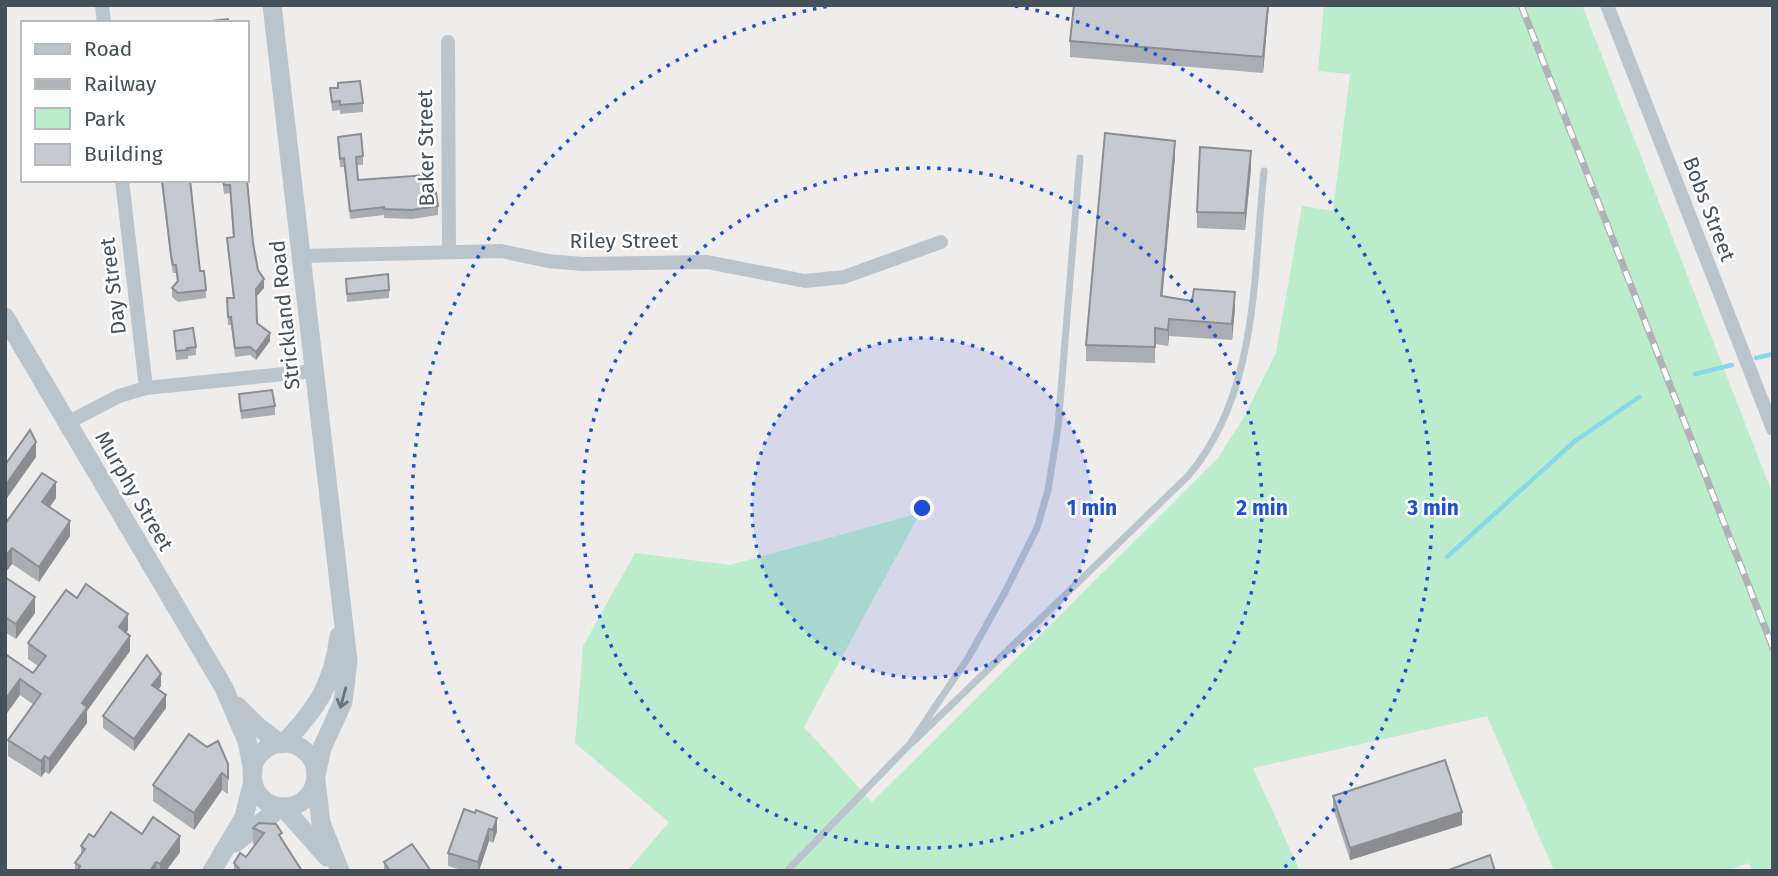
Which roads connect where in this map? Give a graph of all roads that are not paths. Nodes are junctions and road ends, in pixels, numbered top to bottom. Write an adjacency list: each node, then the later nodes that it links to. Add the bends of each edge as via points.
1 (272, 5): 9 (street, Strickland Road)
2 (1607, 5): 14 (street, Bobs Street)
3 (448, 42): 8 (street, Baker Street)
4 (1080, 159): 18 (lane, via 1058,427 1044,509 1005,592)
5 (1264, 172): 18 (lane, via 1246,351 1235,396 1216,440 1188,476)
6 (122, 182): 12 (street, Day Street)
7 (940, 242): 8 (street, Riley Street, via 844,277 815,281 707,262 582,264 501,251)
8 (449, 252): 9 (street, Riley Street)
9 (301, 256): 11 (street, Strickland Road)
10 (5, 317): 13 (street, Murphy Street)
11 (314, 371): 12 (street); 15 (street, Strickland Road)
12 (146, 388): 13 (street, via 119,396)
13 (67, 423): 16 (street, Murphy Street)
14 (1773, 429)
15 (341, 621): 17 (street, Strickland Road, via 332,675 322,698); 20 (street, Strickland Road, one-way to 20, via 348,661 346,685)
16 (224, 688): 17 (street, Murphy Street, via 250,720); 19 (street, Murphy Street, via 247,741)
17 (283, 743): 19 (street, via 262,753); 20 (street, via 307,752)
18 (910, 744): 25 (lane)
19 (253, 776): 21 (street, via 263,799); 22 (street, via 244,817)
20 (316, 778): 21 (street, via 304,800); 24 (street, via 321,823)
21 (282, 807): 22 (street); 24 (street)
22 (224, 855): 23 (street)
23 (212, 871)
24 (340, 871)
25 (787, 871)

